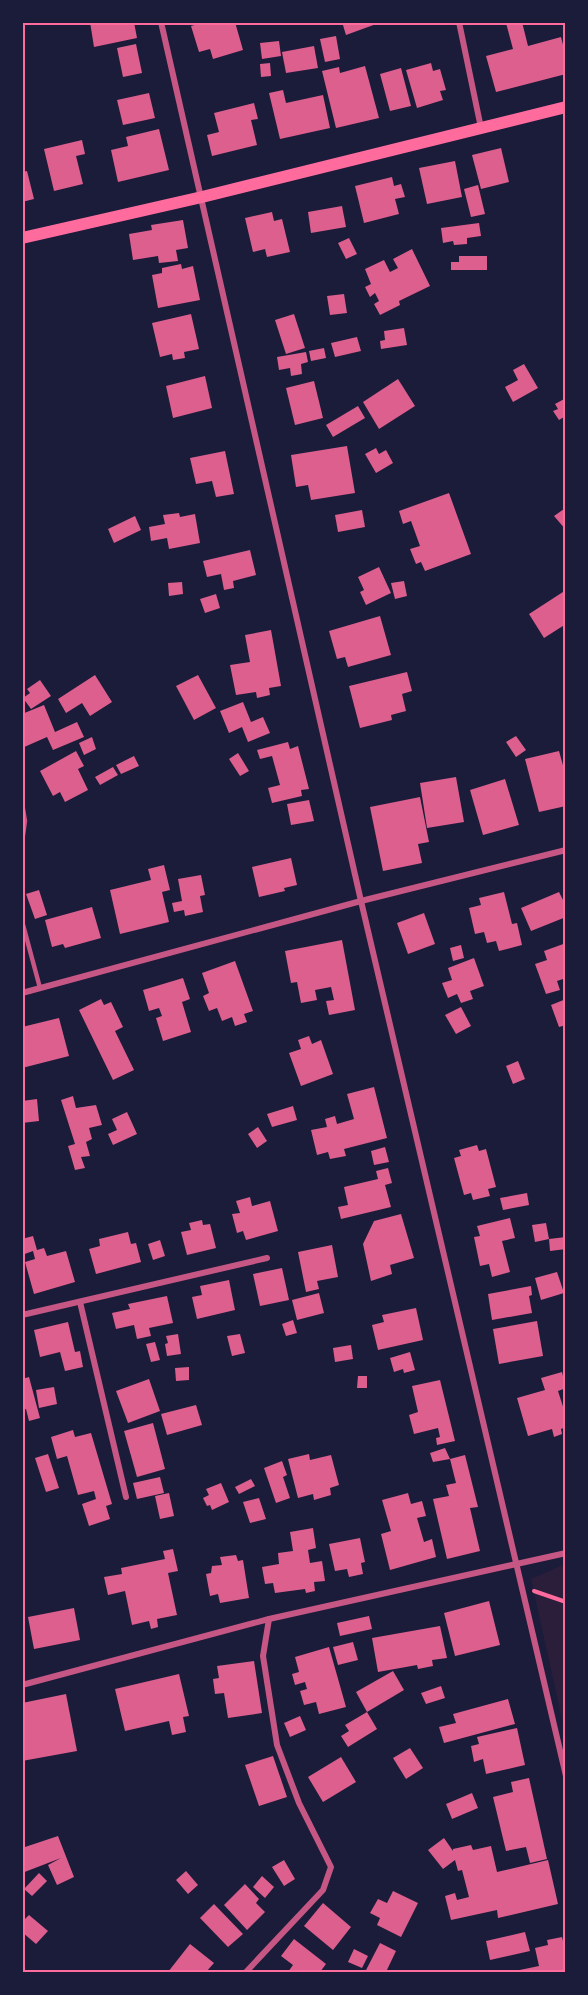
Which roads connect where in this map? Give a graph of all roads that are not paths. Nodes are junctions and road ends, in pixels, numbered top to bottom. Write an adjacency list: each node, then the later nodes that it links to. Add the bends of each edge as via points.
1 (161, 22): 5 (street)
2 (459, 22): 4 (street)
3 (566, 107): 4 (main road)
4 (481, 128): 5 (main road)
5 (202, 197): 6 (main road); 10 (street)
6 (22, 238)
7 (22, 803): 8 (lane)
8 (22, 842)
9 (566, 850): 10 (street)
10 (361, 901): 12 (street); 19 (street)
11 (22, 921): 12 (lane)
12 (40, 988): 13 (street)
13 (22, 993)
14 (267, 1258): 15 (street)
15 (80, 1302): 16 (street); 17 (street)
16 (22, 1315)
17 (126, 1497)
18 (566, 1553): 19 (street)
19 (516, 1564): 20 (street); 22 (street)
20 (269, 1619): 21 (street); 23 (street, via 263,1656 277,1745 299,1803 331,1867 323,1890)
21 (22, 1685)
22 (566, 1776)
23 (246, 1972)

